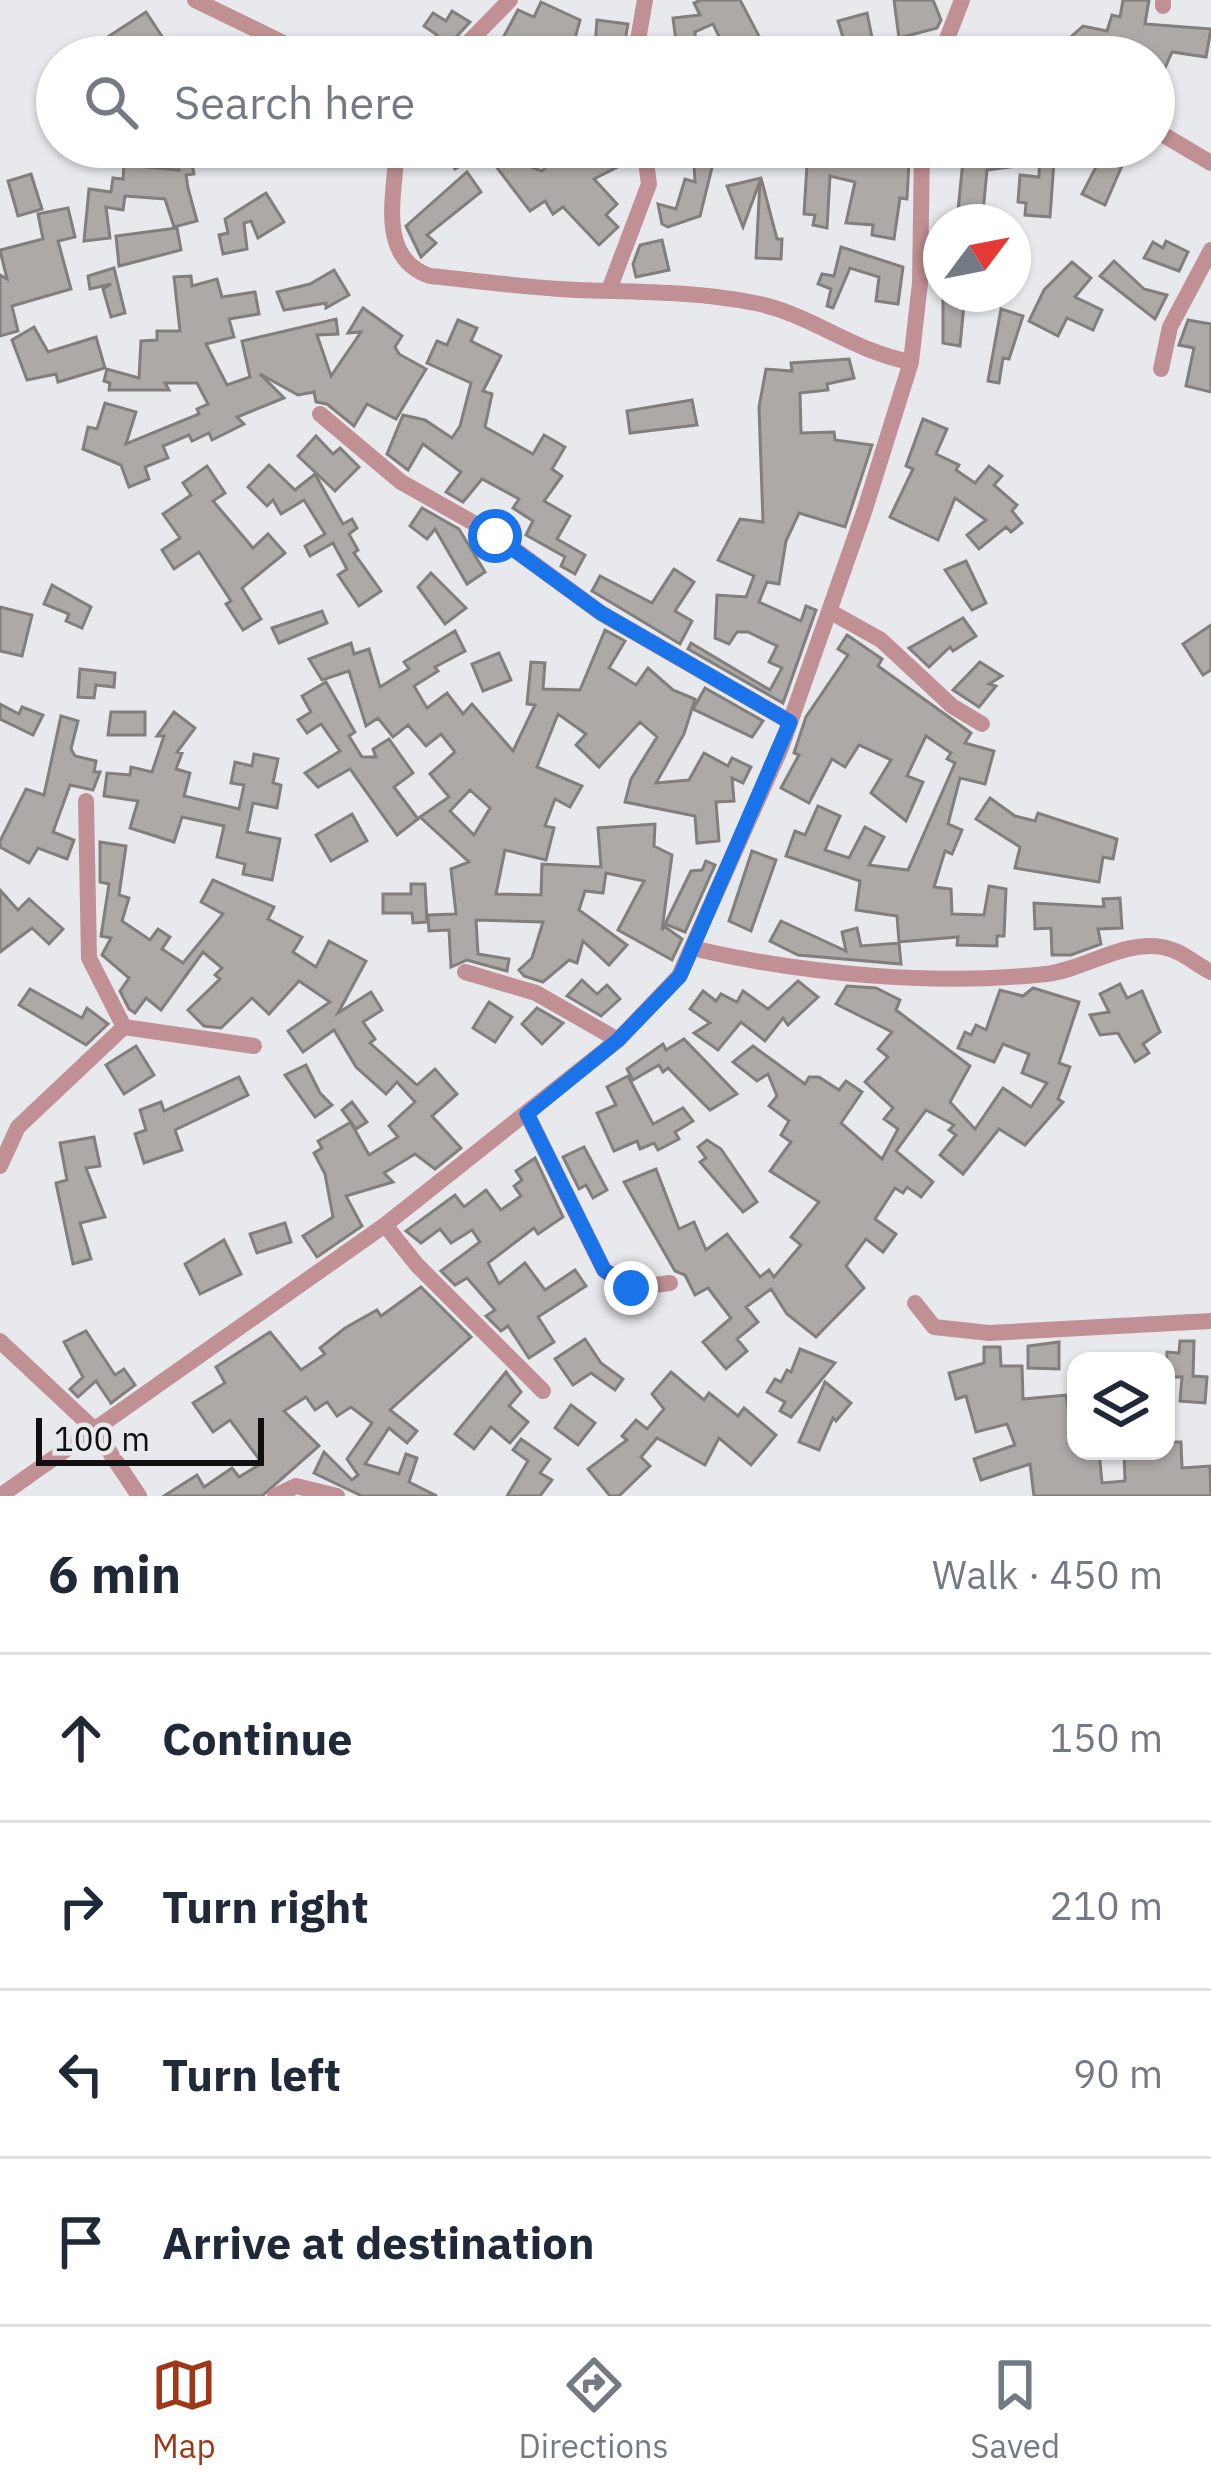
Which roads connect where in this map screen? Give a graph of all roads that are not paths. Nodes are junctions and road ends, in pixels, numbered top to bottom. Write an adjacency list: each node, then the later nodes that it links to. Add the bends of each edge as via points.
1 (195, 0): 5 (street)
2 (510, 0): 6 (street)
3 (645, 0): 7 (street)
4 (962, 0): 8 (street)
5 (269, 36)
6 (475, 36)
7 (639, 36)
8 (948, 36)
9 (1175, 142): 10 (street)
10 (1211, 163)
11 (397, 168): 15 (street, via 394,246 411,270)
12 (647, 168): 15 (street, via 649,184)
13 (922, 168): 16 (street)
14 (1211, 250): 17 (street, via 1170,327)
15 (609, 290): 16 (street, via 755,303 874,355)
16 (911, 362): 19 (street)
17 (1161, 369)
18 (320, 413): 20 (street, via 401,482 495,536 601,613)
19 (831, 612): 20 (street); 21 (street, via 881,640)
20 (790, 722): 23 (street)
21 (982, 724)
22 (86, 801): 26 (street, via 89,958)
23 (696, 950): 25 (street, via 789,970 933,976 1049,974 1141,946 1163,947); 27 (street)
24 (465, 972): 27 (street, via 536,993)
25 (1211, 972)
26 (124, 1027): 28 (street); 30 (street, via 18,1127)
27 (618, 1040): 29 (street)
28 (254, 1046)
29 (527, 1114): 31 (street); 32 (street, via 604,1270 631,1288)
30 (0, 1166)
31 (385, 1225): 36 (street); 37 (street)
32 (670, 1283)
33 (915, 1303): 34 (street, via 934,1328 989,1333)
34 (1211, 1321)
35 (0, 1341): 37 (street)
36 (543, 1391)
37 (95, 1430): 38 (street); 39 (street)
38 (0, 1496)
39 (139, 1496)
40 (275, 1496): 41 (street, via 296,1486)
41 (337, 1496)

